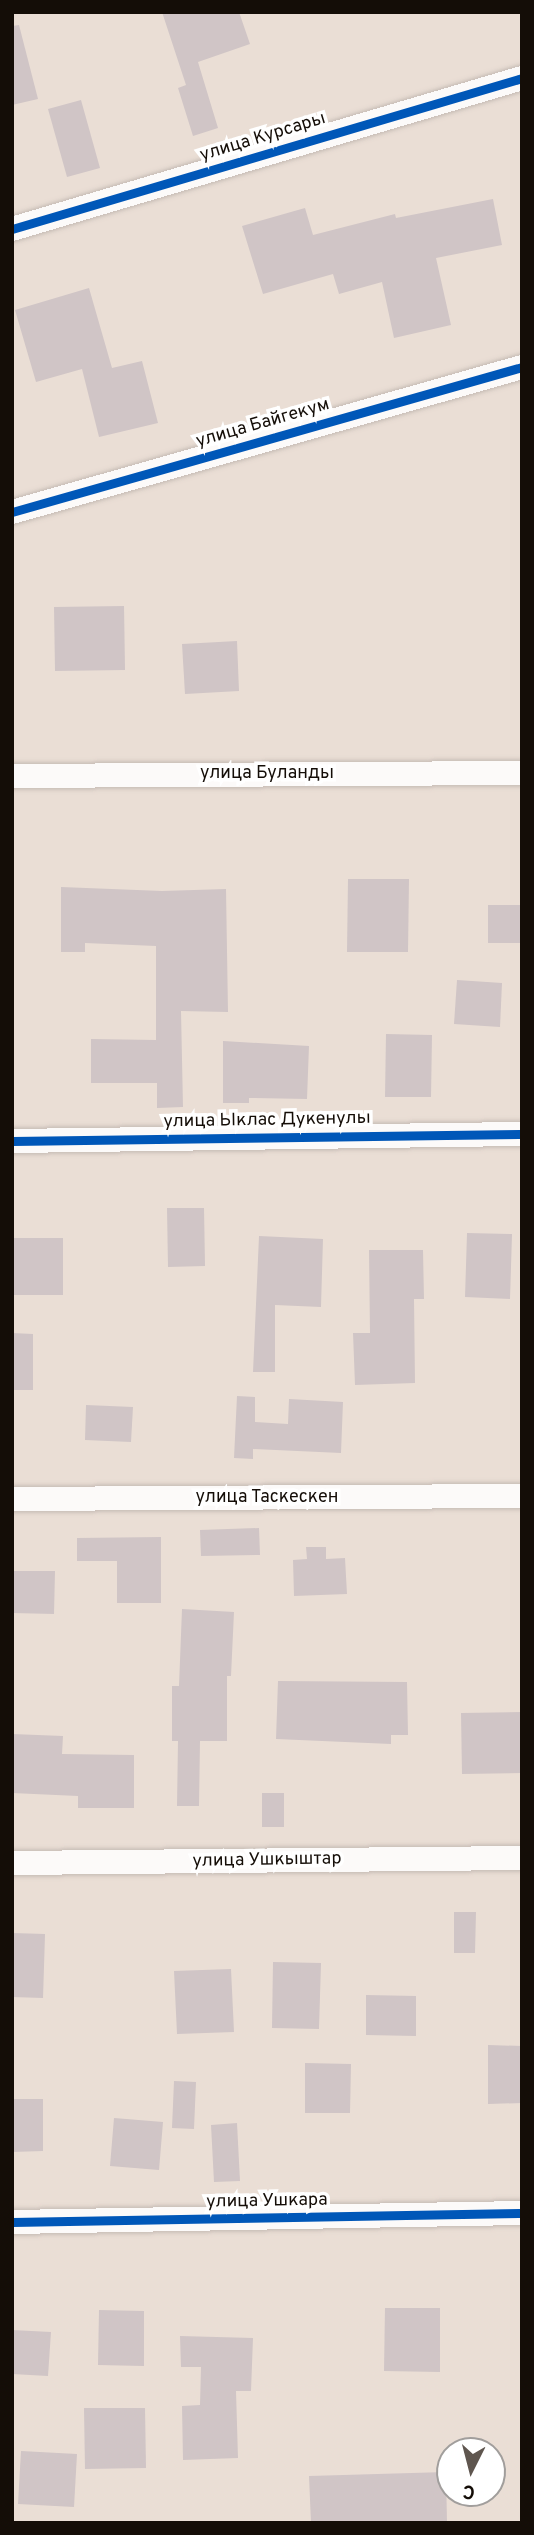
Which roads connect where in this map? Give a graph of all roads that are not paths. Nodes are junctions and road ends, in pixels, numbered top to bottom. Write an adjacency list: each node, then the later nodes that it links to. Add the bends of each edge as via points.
1 (522, 78): 2 (street, улица Курсары)
2 (12, 229)
3 (522, 367): 4 (street, улица Байгекум)
4 (12, 512)
5 (522, 773): 6 (street, улица Буланды)
6 (12, 776)
7 (522, 1134): 8 (street, улица Ыклас Дукенулы)
8 (12, 1141)
9 (522, 1496): 10 (street, улица Таскескен)
10 (12, 1500)
11 (522, 1858): 12 (street, улица Ушкыштар)
12 (12, 1863)
13 (522, 2213): 14 (street, улица Ушкара)
14 (12, 2222)

